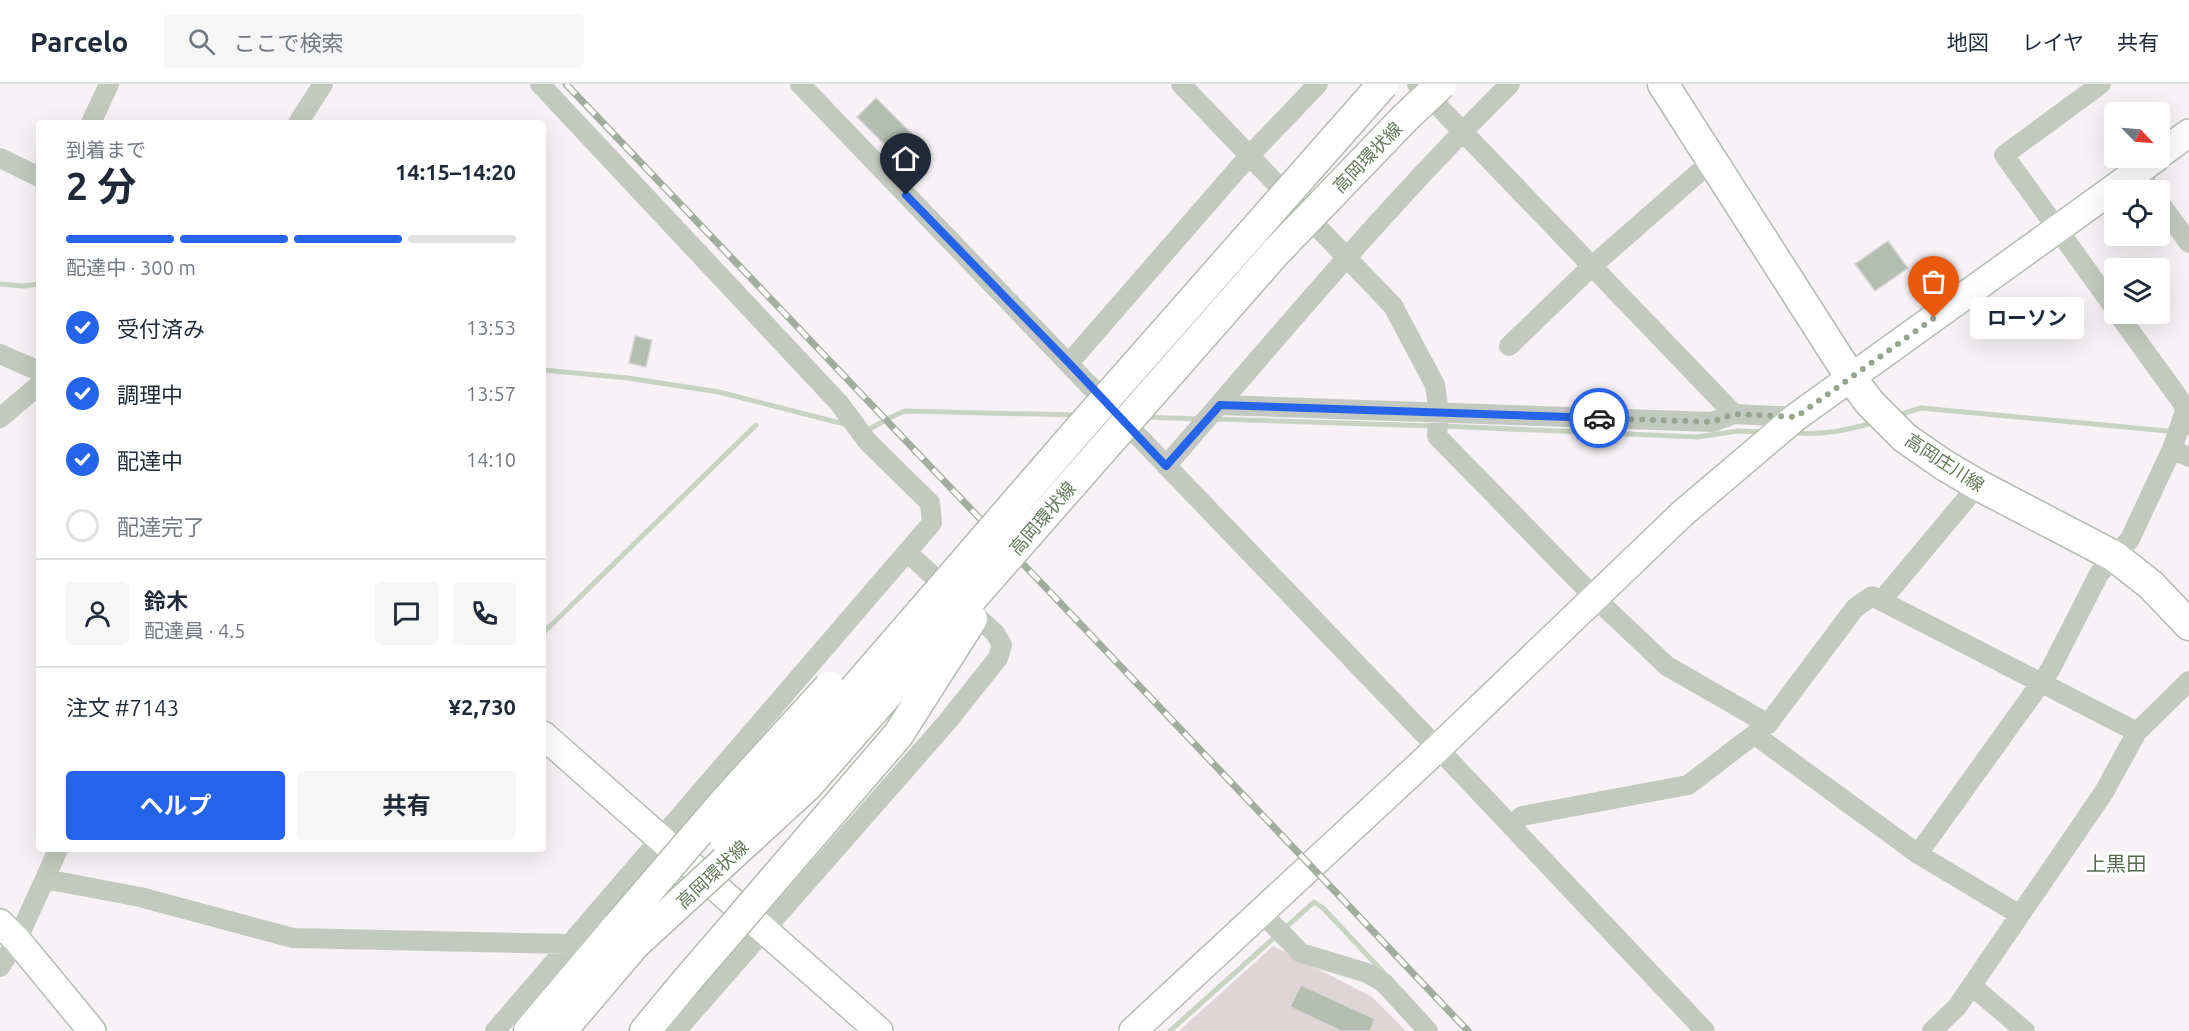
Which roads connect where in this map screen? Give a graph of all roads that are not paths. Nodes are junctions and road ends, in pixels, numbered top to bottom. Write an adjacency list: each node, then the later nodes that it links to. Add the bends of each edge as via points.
1 (109, 84): 13 (street)
2 (323, 84): 14 (street)
3 (540, 84): 46 (street, via 839,403 867,441 930,503 932,523)
4 (800, 84): 32 (street)
5 (1180, 84): 18 (street)
6 (1318, 84): 18 (street)
7 (1383, 84): 68 (main road, 高岡環状線, bridge)
8 (1417, 84): 15 (street)
9 (1441, 84): 45 (main road, 高岡環状線, bridge, via 1275,253)
10 (1510, 84): 15 (street)
11 (1663, 84): 20 (main road, 高岡庄川線)
12 (2101, 84): 24 (street, via 2004,155)
13 (92, 120)
14 (300, 120)
15 (1462, 131): 26 (street); 27 (street)
16 (2189, 133): 17 (street)
17 (2170, 147)
18 (1249, 156): 26 (street); 32 (street)
19 (0, 158): 22 (street)
20 (1713, 160): 27 (street); 34 (main road, 高岡庄川線)
21 (2148, 173): 24 (street)
22 (36, 176)
23 (2170, 217): 25 (street)
24 (2057, 229): 28 (street); 34 (street)
25 (2189, 243)
26 (1347, 258): 36 (street); 40 (street, via 1394,306 1435,385)
27 (1591, 267): 30 (street); 38 (street)
28 (2104, 294)
29 (2125, 324): 37 (street)
30 (1509, 346)
31 (0, 354): 33 (street)
32 (1069, 363): 43 (street)
33 (36, 370)
34 (1851, 378): 41 (street); 44 (main road, 高岡庄川線, via 1905,438)
35 (36, 388): 39 (street)
36 (1220, 405): 40 (street); 43 (street)
37 (2187, 407): 42 (street)
38 (1734, 414): 40 (street, via 1712,422); 41 (street)
39 (0, 418)
40 (1438, 422): 48 (street)
41 (1790, 422): 48 (street, via 1683,513)
42 (2180, 453): 47 (street, via 2130,539)
43 (1166, 466): 57 (street)
44 (1978, 485): 47 (main road, 高岡庄川線); 49 (street)
45 (1024, 538): 68 (main road, 高岡環状線, bridge, via 807,786); 76 (main road, bridge, via 898,735)
46 (907, 552): 53 (street); 58 (street, via 995,633 1002,645 998,658)
47 (2114, 556): 50 (main road, 高岡庄川線, via 2151,585); 52 (street, via 2099,574 2050,670)
48 (1595, 598): 54 (street, via 1667,666); 57 (street)
49 (1882, 600): 52 (street); 54 (street, via 1872,596 1855,608)
50 (2189, 625)
51 (2189, 681): 55 (street)
52 (2040, 682): 55 (street); 62 (street)
53 (787, 692): 58 (street); 60 (street)
54 (1762, 730): 59 (street, via 1689,785 1522,816); 62 (street)
55 (2137, 732): 65 (street, via 2104,792)
56 (546, 738): 60 (street)
57 (1437, 749): 59 (street); 64 (street)
58 (895, 781): 66 (street)
59 (1511, 826): 81 (street)
60 (661, 840): 66 (street); 69 (street)
61 (57, 852): 63 (street)
62 (1918, 854): 65 (street)
63 (45, 879): 67 (street); 69 (street, via 140,897 293,939)
64 (1262, 913): 79 (street); 80 (street, via 1301,954 1367,973 1384,983)
65 (2020, 915): 71 (street)
66 (763, 929): 77 (street); 78 (street)
67 (8, 932): 70 (street); 72 (street)
68 (627, 935): 74 (main road); 75 (main road, 高岡環状線)
69 (570, 944): 73 (street)
70 (0, 967)
71 (1972, 986): 82 (street); 83 (street)
72 (92, 1031)
73 (495, 1031)
74 (528, 1031)
75 (561, 1031)
76 (645, 1031)
77 (676, 1031)
78 (879, 1031)
79 (1133, 1031)
80 (1428, 1031)
81 (1706, 1031)
82 (1932, 1031)
83 (2025, 1031)

